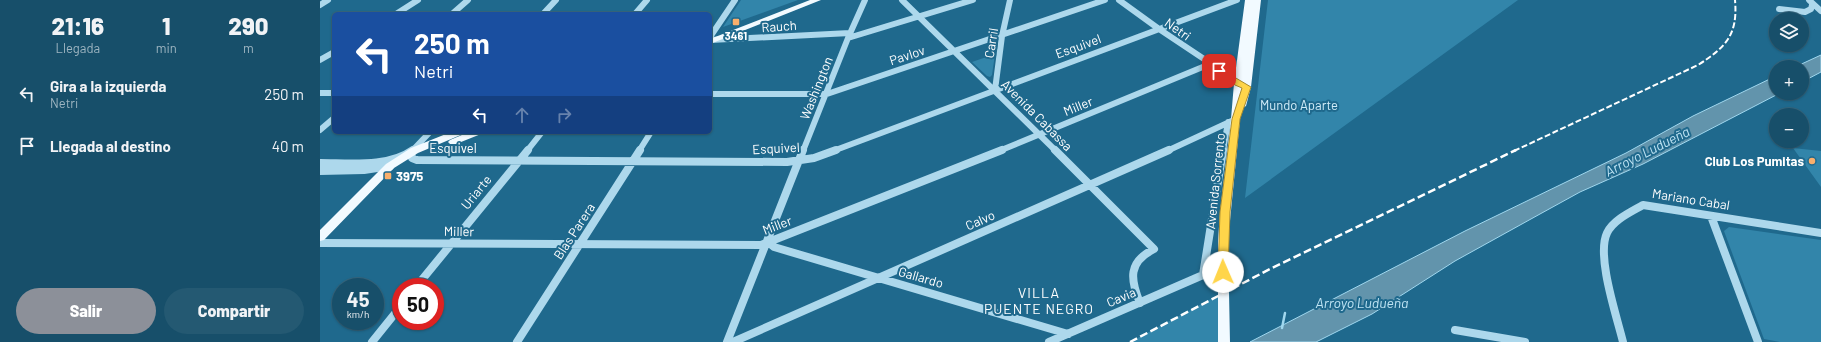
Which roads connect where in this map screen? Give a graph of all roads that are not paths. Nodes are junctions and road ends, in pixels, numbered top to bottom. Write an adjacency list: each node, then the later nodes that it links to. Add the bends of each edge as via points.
1 (328, 0): 19 (street)
2 (418, 0): 21 (street)
3 (468, 0): 22 (street)
4 (556, 0): 23 (street)
5 (647, 0): 24 (street)
6 (735, 0): 28 (street)
7 (803, 0): 31 (main road)
8 (817, 0): 32 (main road)
9 (865, 0): 29 (street, Washington)
10 (902, 0): 26 (street, Avenida Cabassa)
11 (974, 0): 26 (street, Rauch)
12 (1010, 0): 30 (street, Carril)
13 (1105, 0): 30 (street, Pavlov)
14 (1119, 0): 27 (street, Netri)
15 (1237, 0): 27 (street, Esquivel)
16 (1249, 0): 38 (main road, Avenida Sorrento)
17 (1257, 0): 38 (main road, Avenida Sorrento)
18 (1811, 2): 20 (street, via 1811,9 1804,12); 25 (street)
19 (320, 5)
20 (1780, 9)
21 (399, 12)
22 (454, 12)
23 (545, 12)
24 (637, 12)
25 (1821, 12)
26 (920, 17): 29 (street, Rauch); 34 (street, Avenida Cabassa)
27 (1159, 29): 37 (street, Netri); 39 (street, Esquivel)
28 (712, 36)
29 (849, 36): 33 (street, Rauch); 43 (street, Washington)
30 (1002, 36): 34 (street, Pavlov); 39 (street, Carril)
31 (712, 38)
32 (712, 38)
33 (712, 38)
34 (956, 51): 39 (street, Avenida Cabassa); 43 (street, Pavlov)
35 (332, 53): 36 (street)
36 (320, 60)
37 (1210, 64): 38 (street, Netri); 52 (street, Miller)
38 (1242, 85): 45 (main road, Avenida Sorrento)
39 (995, 90): 52 (street, Avenida Cabassa); 56 (street, Esquivel, via 814,158)
40 (320, 93): 41 (street)
41 (332, 93)
42 (712, 94): 43 (street, Pavlov)
43 (827, 94): 56 (street, Washington)
44 (332, 120): 46 (street)
45 (1232, 121): 60 (street, Calvo); 70 (street, Cavia, via 1203,275); 79 (main road, Avenida Sorrento, via 1225,212)
46 (320, 130)
47 (428, 134): 53 (street)
48 (456, 134): 53 (main road)
49 (472, 134): 53 (main road)
50 (540, 134): 54 (street, Uriarte)
51 (650, 134): 55 (street, Blas Parera)
52 (1039, 135): 60 (street, Avenida Cabassa); 64 (street, Miller)
53 (412, 155): 54 (street, Esquivel, via 417,160); 57 (street, Esquivel, via 380,161); 58 (main road)
54 (518, 160): 55 (street, Esquivel); 66 (street, Uriarte)
55 (633, 160): 56 (street, Esquivel); 67 (street, Blas Parera)
56 (800, 160): 64 (street, Washington)
57 (320, 163)
58 (390, 166): 59 (street, via 364,170); 63 (main road)
59 (320, 171)
60 (1092, 185): 69 (street, Calvo); 70 (street, Avenida Cabassa, via 1154,249 1140,258 1134,272 1133,285)
61 (1711, 216): 62 (street, Mariano Cabal); 81 (street, Mariano Cabal, via 1643,205 1615,222 1607,232 1603,240 1604,254); 82 (street)
62 (1821, 233)
63 (320, 237)
64 (768, 242): 67 (street, Miller, via 761,245); 69 (street, Gallardo, via 774,247); 76 (street, Washington)
65 (320, 243): 66 (street, Miller)
66 (452, 243): 67 (street, Miller); 68 (street, Uriarte)
67 (579, 244): 75 (street, Blas Parera)
68 (423, 278)
69 (880, 279): 73 (street, Gallardo); 77 (street, Calvo)
70 (1140, 303): 73 (street, Cavia)
71 (392, 317): 74 (street)
72 (1455, 330): 80 (street)
73 (1068, 334): 78 (street, Cavia)
74 (372, 342)
75 (517, 342)
76 (727, 342)
77 (733, 342)
78 (1049, 342)
79 (1224, 342)
80 (1526, 342)
81 (1623, 342)
82 (1758, 342)

